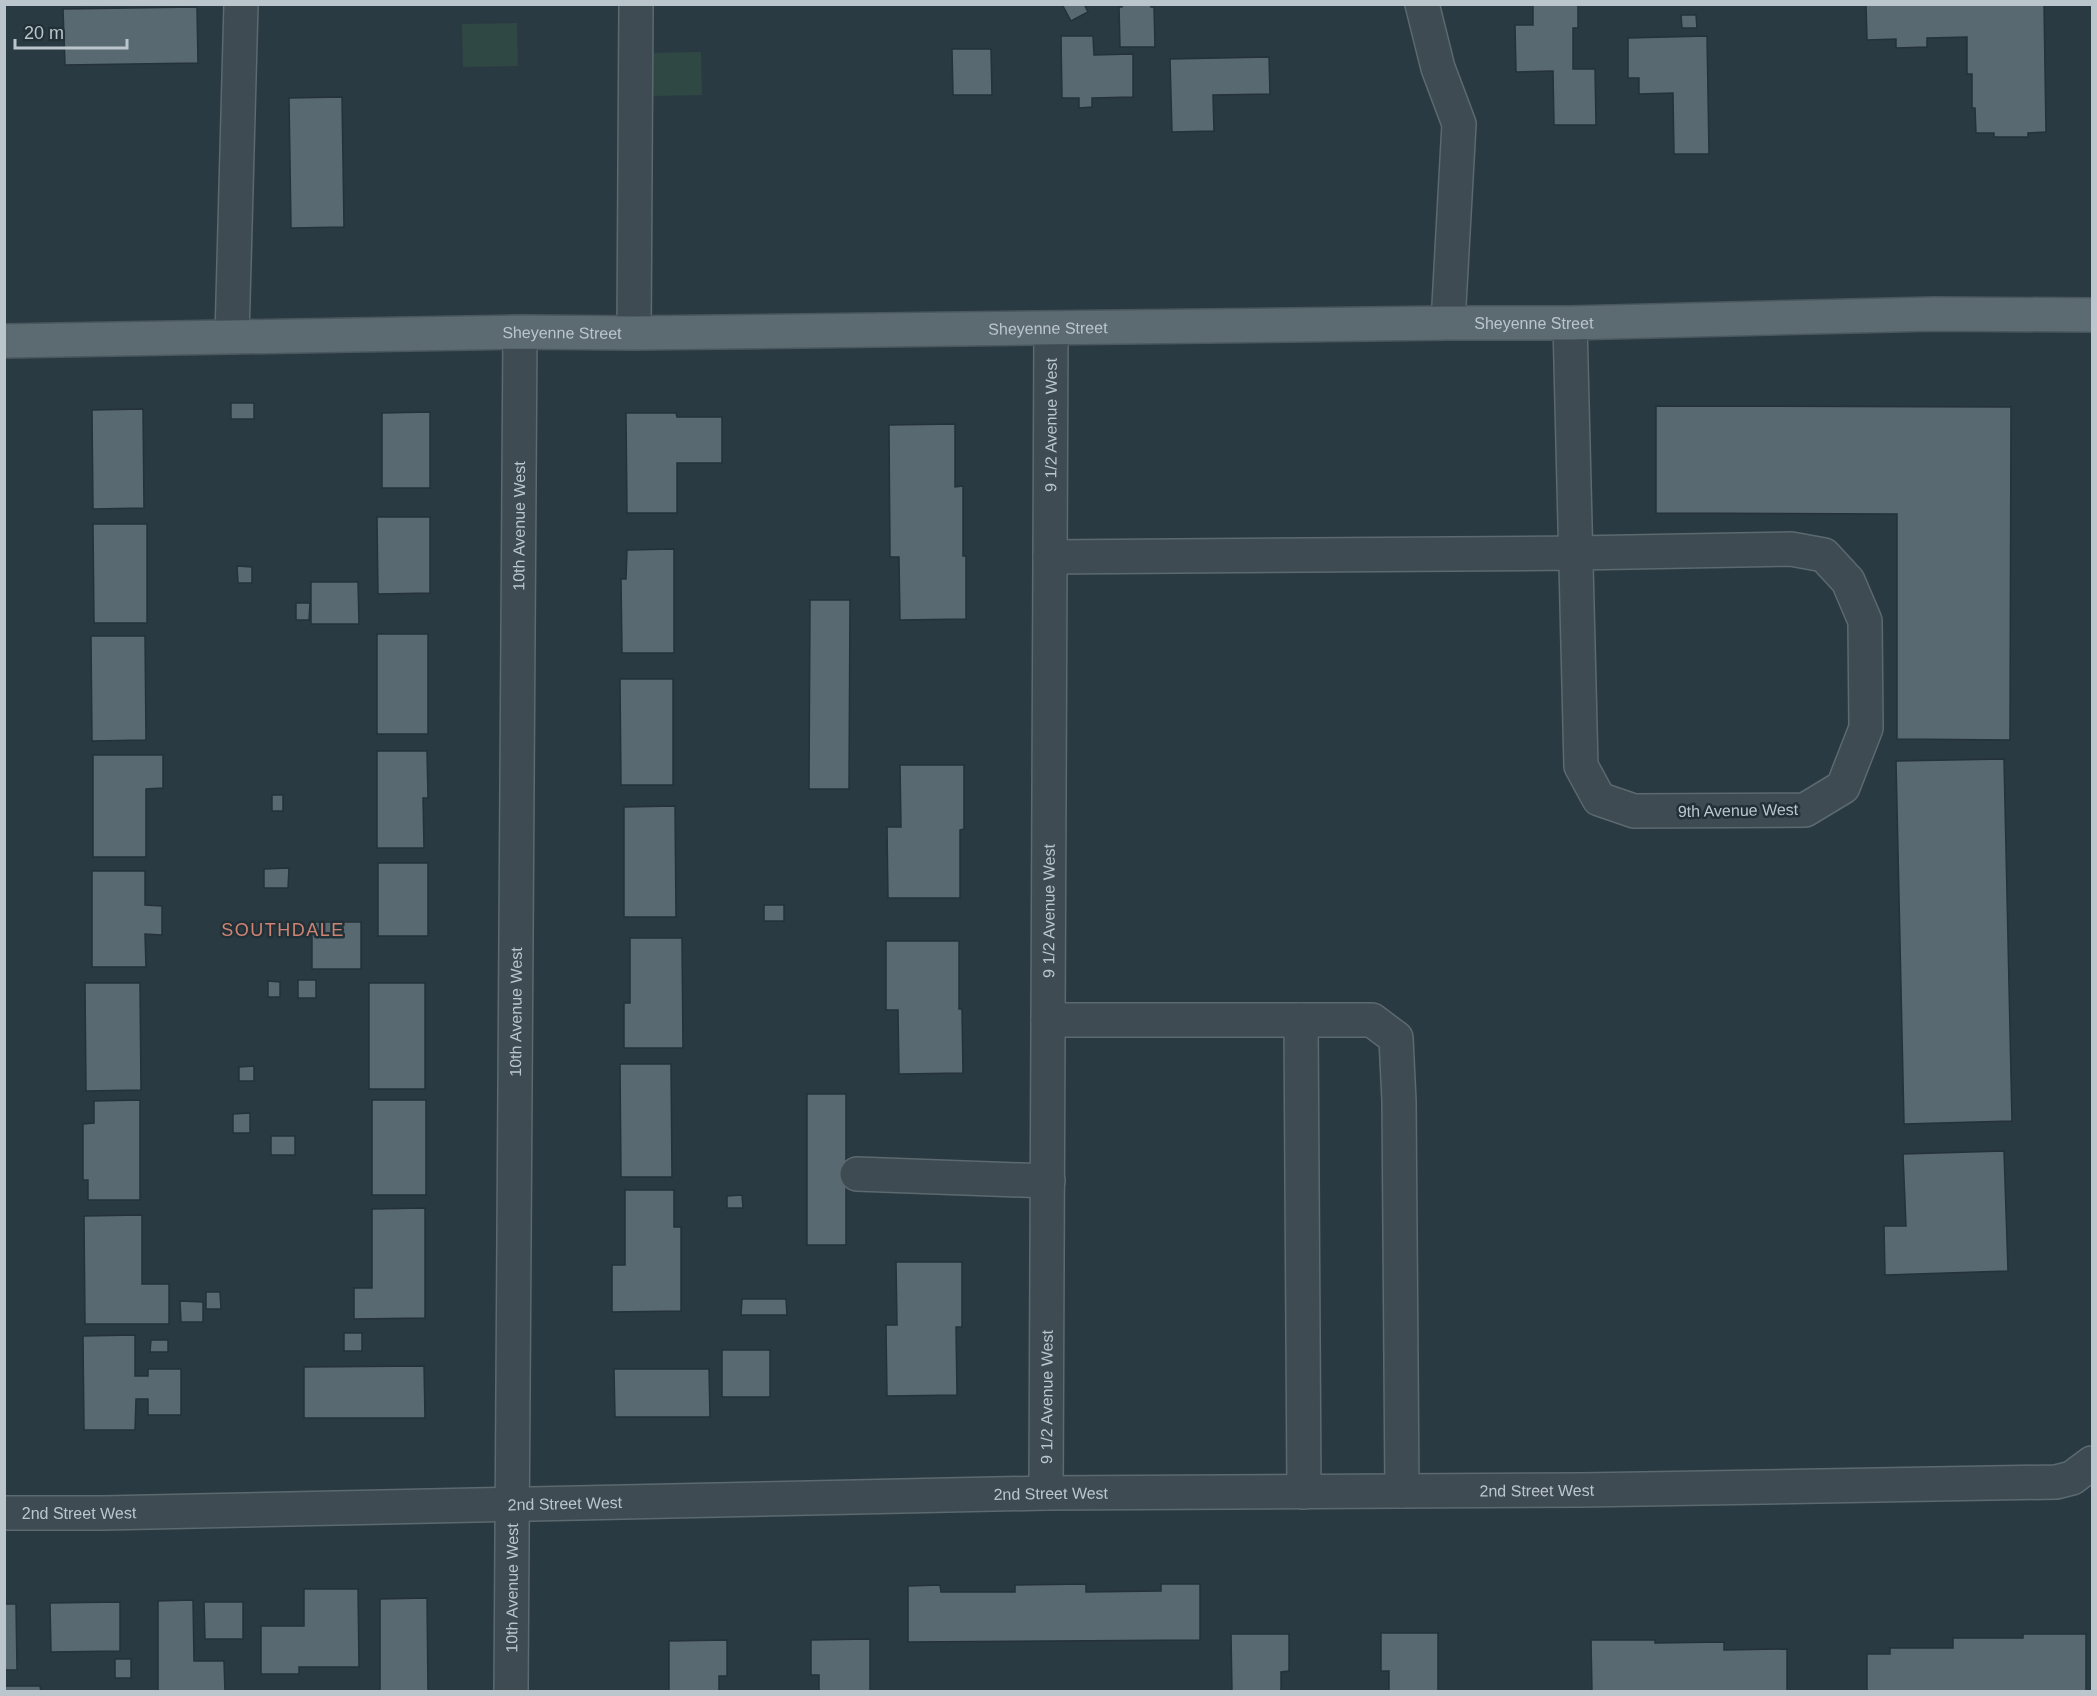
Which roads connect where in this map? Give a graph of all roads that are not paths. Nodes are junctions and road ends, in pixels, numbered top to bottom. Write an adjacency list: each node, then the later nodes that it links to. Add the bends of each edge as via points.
1 (242, 4): 10 (street)
2 (636, 4): 9 (street)
3 (1422, 4): 5 (street, via 1438,68 1459,124)
4 (2092, 315): 6 (main road, Sheyenne Street, via 1934,314)
5 (1448, 323): 6 (main road, Sheyenne Street); 7 (main road, Sheyenne Street)
6 (1570, 323): 12 (street, 9th Avenue West)
7 (1051, 329): 9 (main road, Sheyenne Street); 13 (street, 9 1/2 Avenue West)
8 (520, 332): 9 (main road, Sheyenne Street); 10 (main road, Sheyenne Street); 22 (street, 10th Avenue West)
9 (634, 333)
10 (232, 337): 11 (main road, Sheyenne Street)
11 (4, 341)
12 (1576, 553): 12 (street, 9th Avenue West, via 1791,549 1824,555 1848,581 1865,621 1866,728 1843,787 1805,810 1634,811 1599,800 1581,766); 13 (street)
13 (1050, 557): 14 (street, 9 1/2 Avenue West)
14 (1048, 1020): 15 (street); 17 (street, 9 1/2 Avenue West)
15 (1301, 1020): 19 (street, via 1372,1020 1396,1038); 20 (street)
16 (857, 1174): 17 (street)
17 (1048, 1181): 21 (street, 9 1/2 Avenue West)
18 (2092, 1463): 19 (street, 2nd Street West, via 2072,1478 2056,1482)
19 (1402, 1491): 20 (street, 2nd Street West)
20 (1304, 1492): 21 (street, 2nd Street West)
21 (1046, 1493): 22 (street, 2nd Street West)
22 (513, 1504): 23 (street, 2nd Street West); 24 (street, 10th Avenue West)
23 (4, 1513)
24 (512, 1692)

